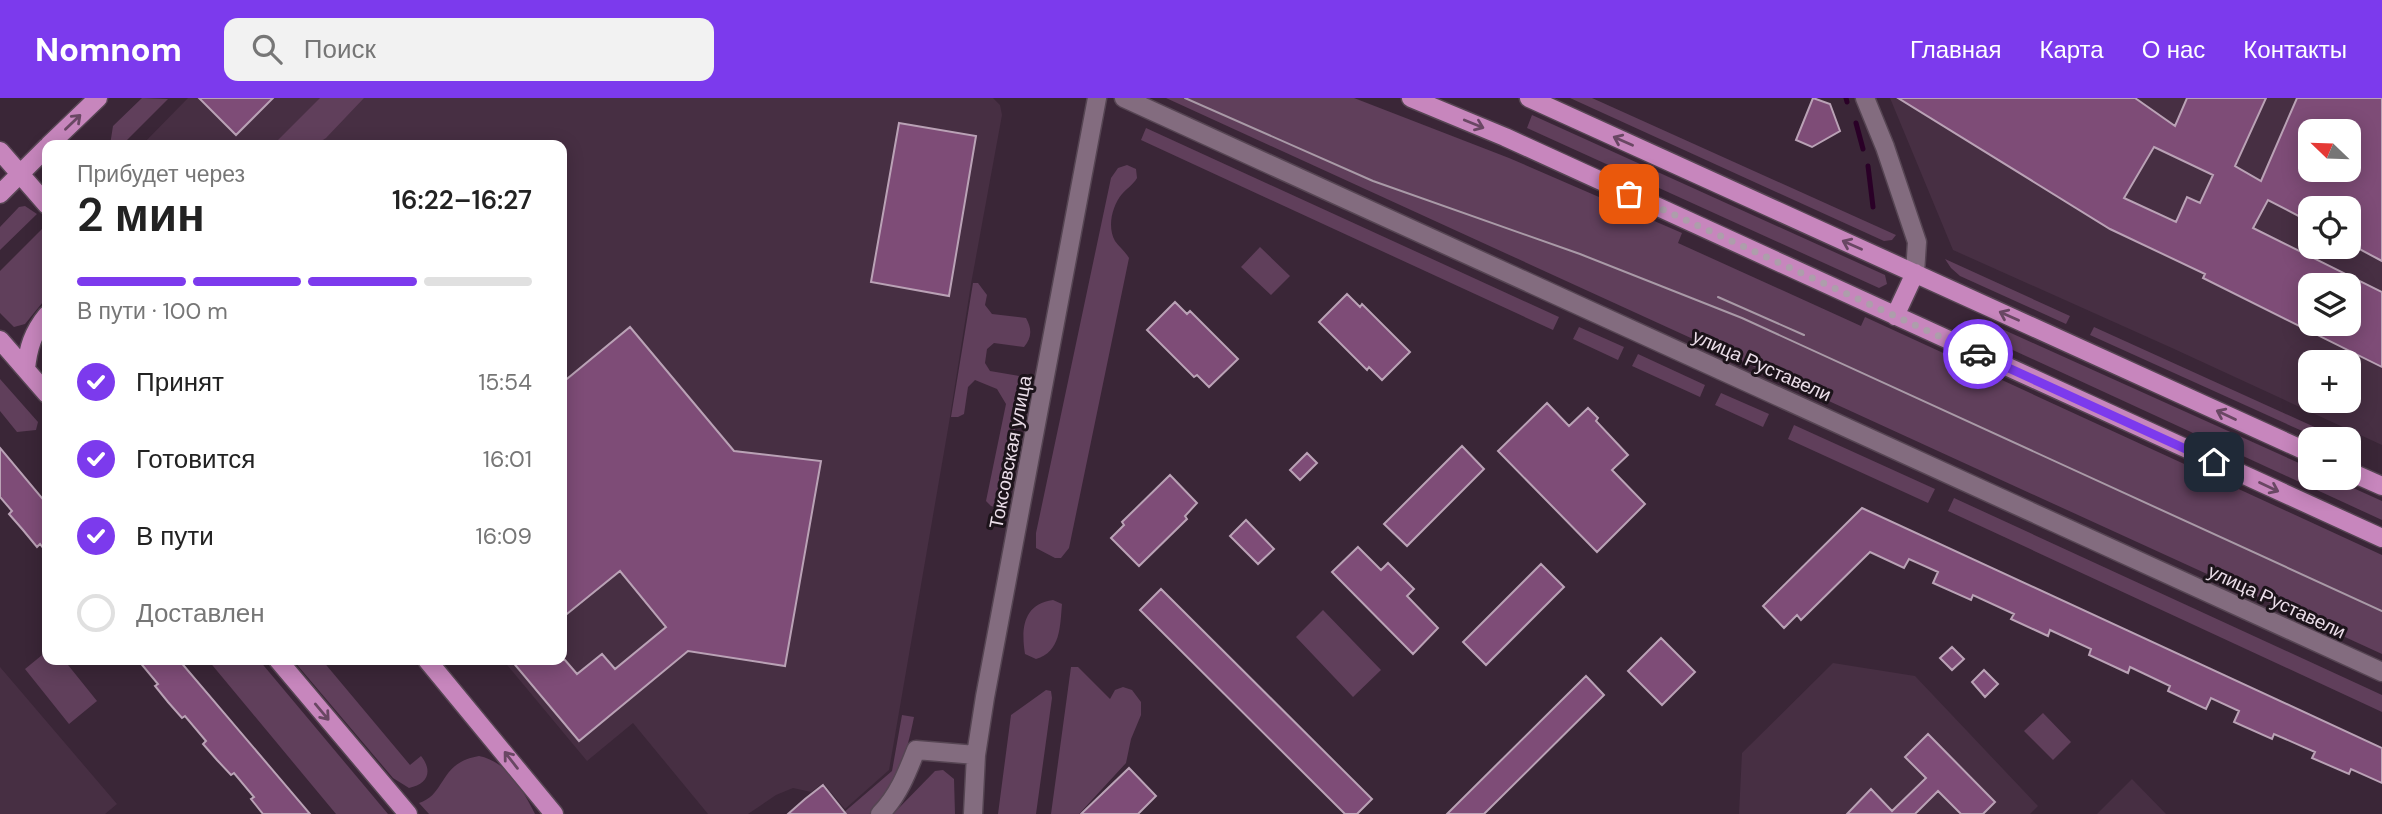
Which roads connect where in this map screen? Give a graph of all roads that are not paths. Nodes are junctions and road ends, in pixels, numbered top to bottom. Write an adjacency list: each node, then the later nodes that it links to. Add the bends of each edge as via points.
1 (97, 98): 7 (main road, one-way to 1)
2 (1097, 98): 26 (street, Токсовская улица)
3 (1124, 98): 25 (street, улица Руставели)
4 (1411, 98): 14 (main road, one-way to 14)
5 (1529, 98): 13 (main road, one-way to 5)
6 (1865, 98): 13 (street, via 1917,242)
7 (54, 140)
8 (0, 151): 10 (main road)
9 (42, 152): 10 (main road)
10 (21, 173): 11 (main road); 12 (main road)
11 (0, 194)
12 (42, 199)
13 (1914, 273): 14 (main road); 19 (main road, one-way to 13)
14 (1895, 316): 22 (main road, one-way to 22)
15 (42, 322): 17 (main road, via 27,350)
16 (0, 340): 17 (main road)
17 (26, 369): 18 (main road)
18 (42, 388)
19 (2298, 448)
20 (2361, 477): 21 (main road)
21 (2382, 486)
22 (2382, 538)
23 (282, 665): 27 (main road, one-way to 27)
24 (430, 665): 28 (main road, one-way to 24)
25 (2382, 673)
26 (976, 755): 29 (street, via 916,750 905,779); 30 (street, Токсовская улица)
27 (408, 814)
28 (554, 814)
29 (880, 814)
30 (973, 814)

